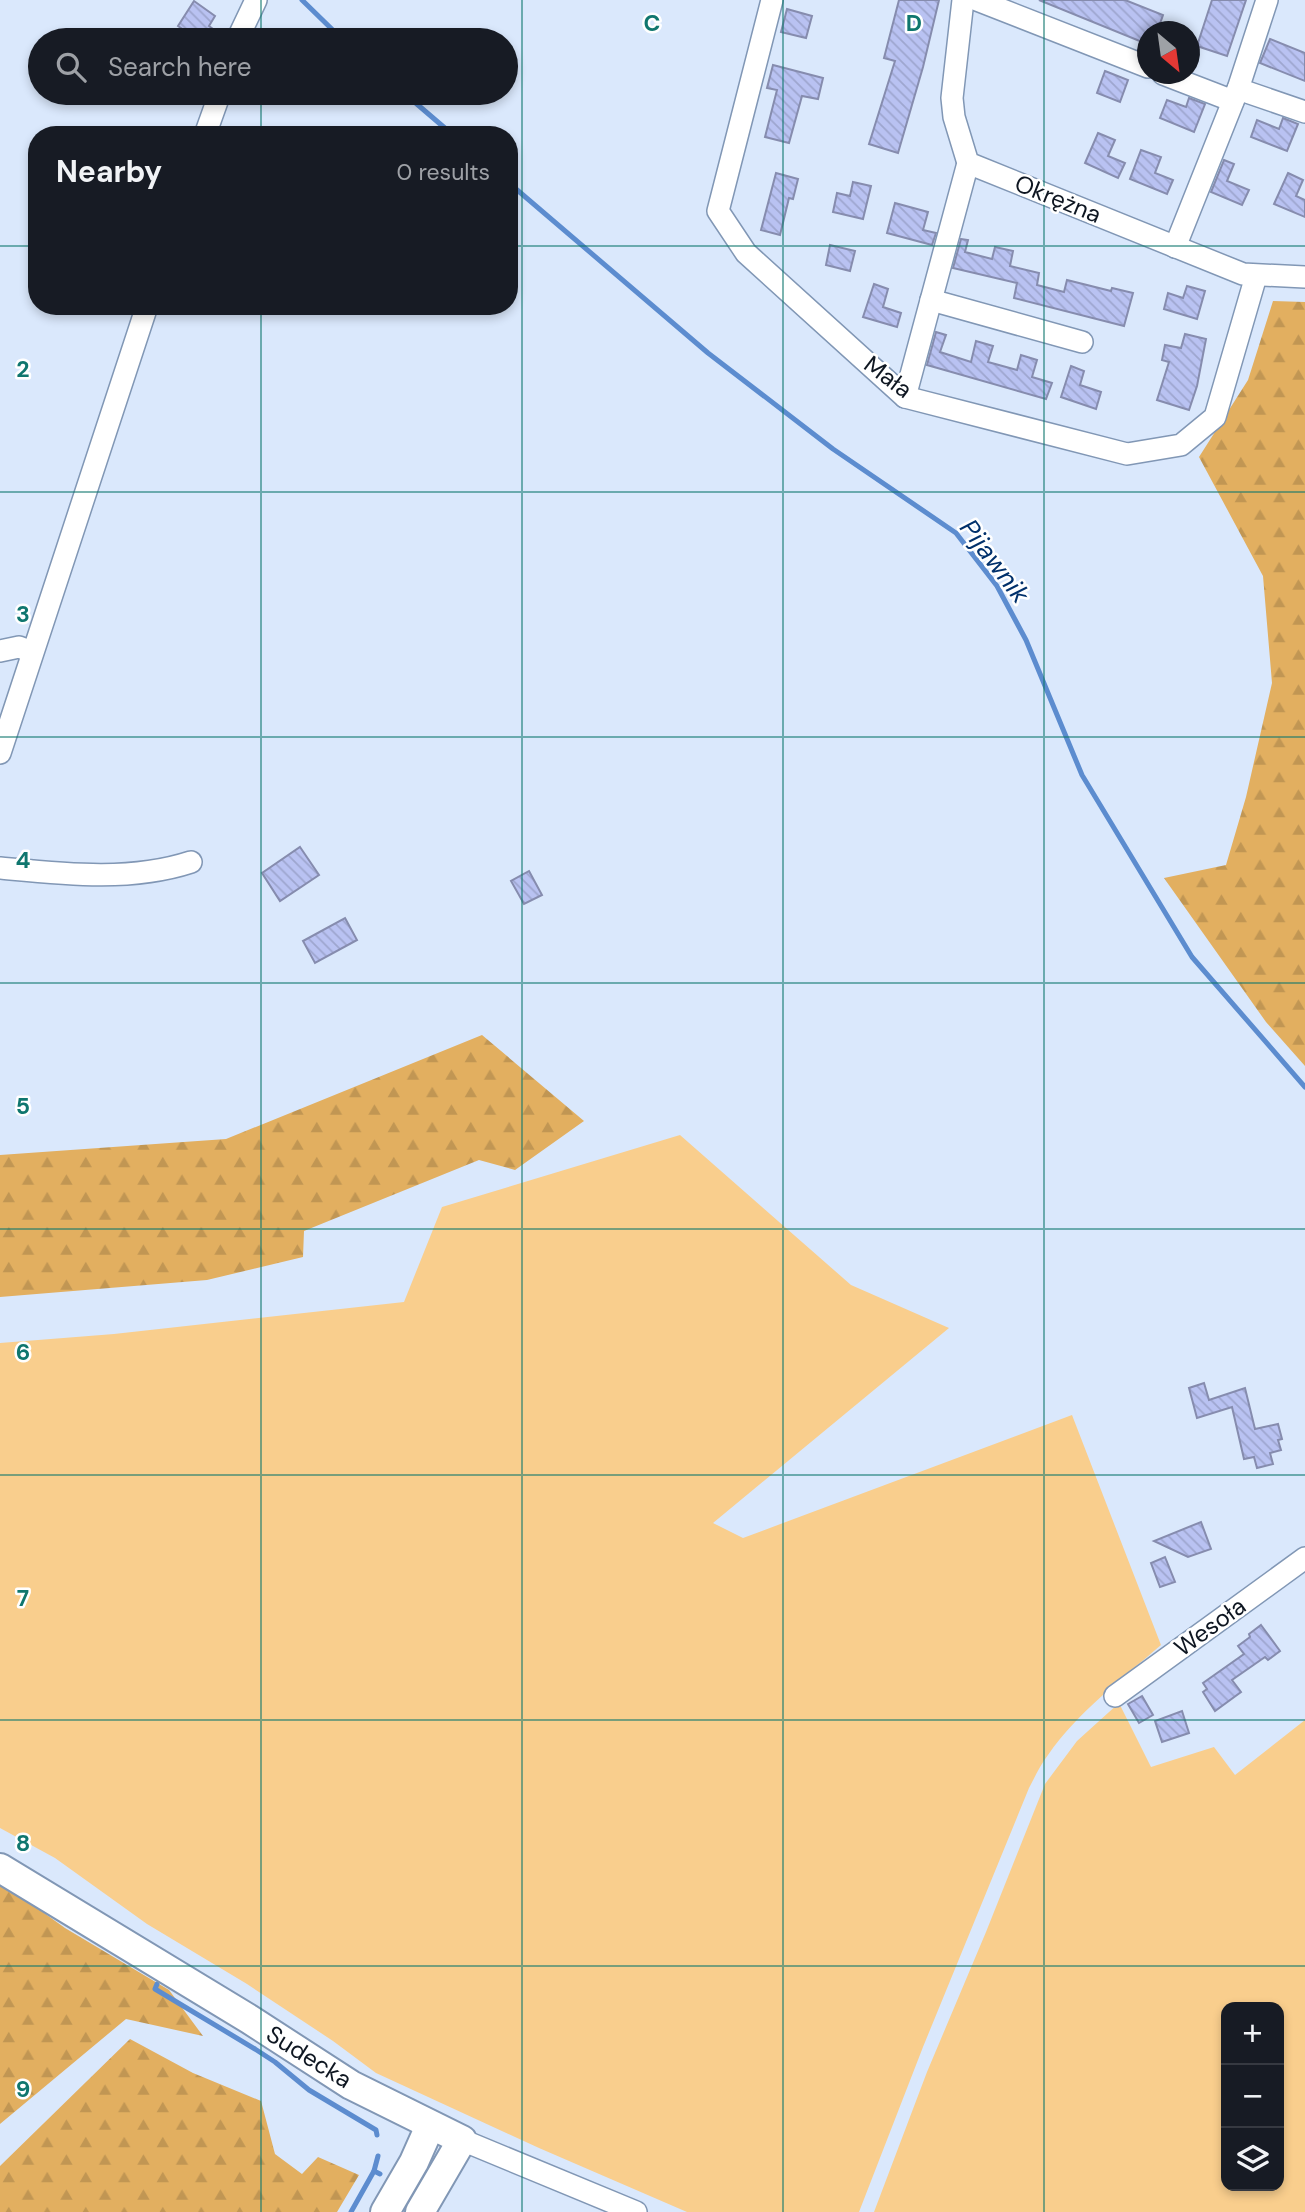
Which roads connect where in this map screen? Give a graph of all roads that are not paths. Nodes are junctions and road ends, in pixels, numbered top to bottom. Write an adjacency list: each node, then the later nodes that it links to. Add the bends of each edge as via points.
1 (256, 0): 6 (street)
2 (772, 0): 20 (street, Mała, via 718,211 746,253)
3 (963, 0): 13 (street, via 952,98)
4 (976, 0): 7 (street)
5 (1267, 0): 9 (street)
6 (243, 28)
7 (1137, 63)
8 (1198, 84): 9 (street)
9 (1236, 95): 11 (street); 14 (street)
10 (216, 105): 12 (street)
11 (1305, 112)
12 (208, 126)
13 (968, 163): 14 (street, Okrężna); 17 (street)
14 (1175, 247): 15 (street, Okrężna)
15 (1256, 276): 16 (street, Okrężna); 20 (street, Mała, via 1215,417 1181,445 1127,454)
16 (1305, 277)
17 (931, 300): 19 (street); 20 (street)
18 (144, 315): 22 (street)
19 (1082, 342)
20 (905, 397)
21 (0, 651): 22 (street, via 19,647)
22 (32, 652): 23 (street)
23 (0, 753)
24 (191, 862): 25 (street, via 125,874)
25 (0, 868)
26 (1305, 1558): 27 (street, Wesoła)
27 (1115, 1696)
28 (0, 1868): 29 (main road, Sudecka, via 351,2085)
29 (430, 2126): 30 (main road, Sudecka); 31 (main road)
30 (462, 2140): 32 (main road); 33 (street, Sudecka)
31 (385, 2212)
32 (420, 2212)
33 (636, 2212)

